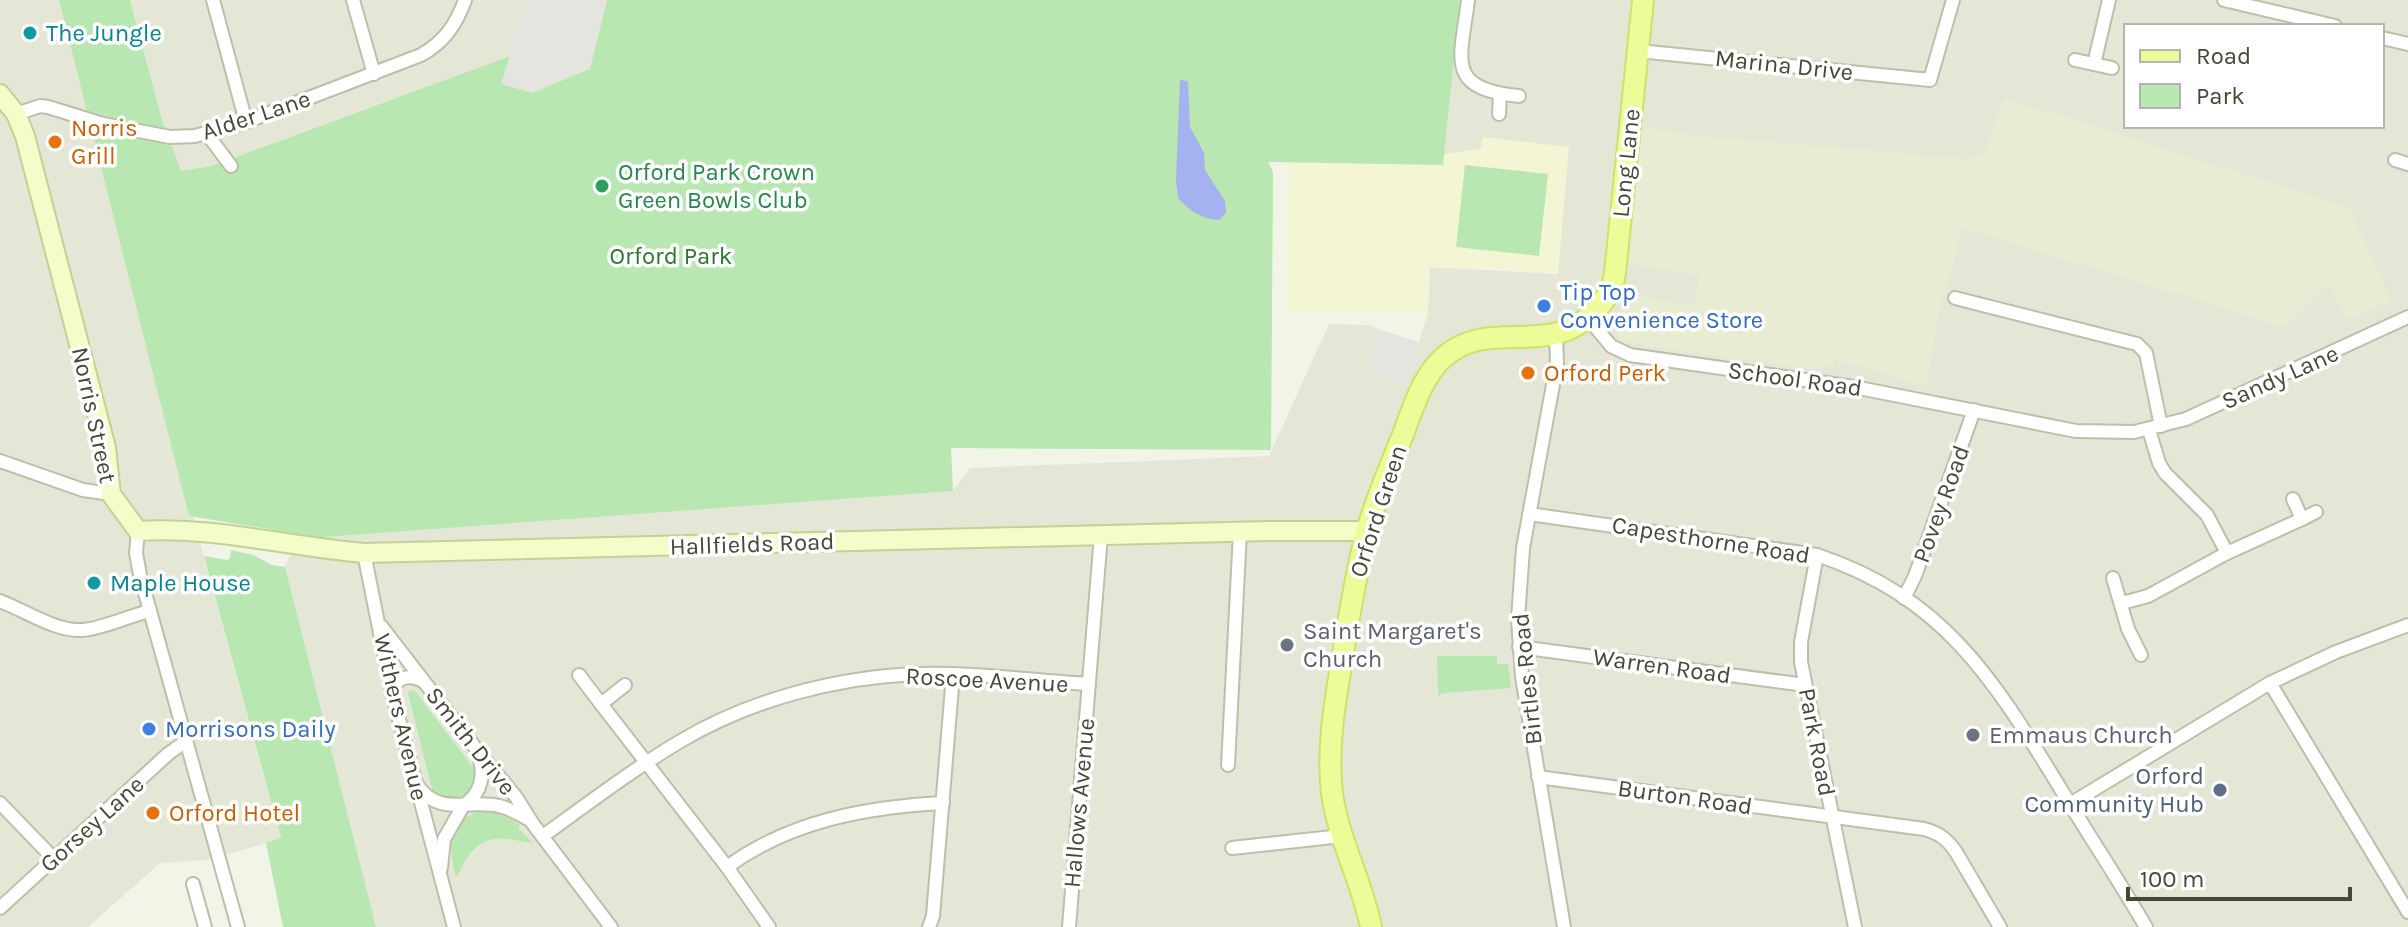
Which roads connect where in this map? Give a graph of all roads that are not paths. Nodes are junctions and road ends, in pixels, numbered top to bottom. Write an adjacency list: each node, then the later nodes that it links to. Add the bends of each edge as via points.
1 (213, 0): 22 (street)
2 (353, 0): 17 (street)
3 (465, 0): 17 (street, Alder Lane, via 437,46)
4 (1468, 0): 18 (street, via 1464,74 1480,89)
5 (1643, 0): 13 (main road, Long Lane)
6 (1953, 0): 13 (street, Marina Drive, via 1930,80)
7 (2109, 0): 15 (street)
8 (2224, 0): 9 (street)
9 (2292, 21): 10 (street)
10 (2318, 24)
11 (2384, 38): 12 (street)
12 (2408, 44)
13 (1638, 51): 27 (main road, Long Lane, via 1614,281)
14 (2075, 60): 15 (street)
15 (2094, 64): 16 (street)
16 (2112, 68)
17 (374, 74): 22 (street, Alder Lane)
18 (1500, 94): 19 (street); 21 (street)
19 (1519, 96)
20 (7, 108): 23 (street, Alder Lane, via 48,107 170,137); 32 (street, Norris Street, via 25,136 106,448)
21 (1499, 114)
22 (246, 122): 23 (street, Alder Lane)
23 (207, 134): 24 (street)
24 (231, 166)
25 (1955, 298): 30 (street, via 2137,344 2146,353)
26 (2408, 317): 30 (street, Sandy Lane, via 2186,419)
27 (1588, 318): 28 (main road); 29 (street, School Road, via 1611,346 1630,355)
28 (1556, 335): 35 (street, Birtles Road, via 1557,363); 38 (main road, Orford Green, via 1485,338 1446,356 1427,379)
29 (1974, 410): 30 (street, School Road, via 2076,431); 45 (street, Povey Road)
30 (2155, 428): 42 (street, via 2159,463 2207,515)
31 (0, 461): 32 (street, via 83,490)
32 (111, 494): 37 (street, Norris Street)
33 (2293, 499): 36 (street)
34 (2316, 512): 36 (street)
35 (1529, 514): 43 (street, Capesthorne Road); 51 (street, Birtles Road)
36 (2302, 519): 42 (street)
37 (138, 531): 41 (street, Hallfields Road, via 202,531); 48 (street, via 136,553)
38 (1367, 531): 39 (street, Hallfields Road); 75 (main road, Orford Green, via 1330,745 1332,793)
39 (1240, 532): 40 (street, Hallfields Road); 65 (street)
40 (1101, 535): 41 (street, Hallfields Road); 57 (street, Hallows Avenue)
41 (364, 553): 49 (street, Withers Avenue)
42 (2227, 553): 47 (street, via 2148,596)
43 (1817, 555): 45 (street, Capesthorne Road); 59 (street, Park Road, via 1801,642)
44 (2113, 578): 47 (street)
45 (1904, 598): 70 (street, Capesthorne Road, via 1941,626 1989,676)
46 (0, 601): 48 (street, via 84,630)
47 (2122, 603): 52 (street)
48 (150, 611): 62 (street)
49 (379, 623): 55 (street, Smith Drive); 60 (street, Withers Avenue)
50 (2408, 625): 56 (street)
51 (1519, 647): 59 (street, Warren Road); 66 (street, Birtles Road)
52 (2141, 655)
53 (579, 675): 61 (street)
54 (953, 675): 57 (street, Roscoe Avenue); 64 (street, Roscoe Avenue, via 887,676 795,694 713,724); 69 (street)
55 (425, 683): 60 (street, via 404,677); 63 (street, Smith Drive)
56 (2270, 683): 70 (street); 82 (street)
57 (1089, 684): 89 (street, Hallows Avenue)
58 (625, 685): 61 (street)
59 (1805, 685): 72 (street, Park Road)
60 (392, 693): 67 (street, Withers Avenue)
61 (601, 704): 64 (street)
62 (186, 741): 77 (street, Gorsey Lane); 84 (street)
63 (477, 750): 71 (street, Withers Avenue, via 481,782); 73 (street, Smith Drive)
64 (647, 764): 74 (street, Roscoe Avenue); 78 (street)
65 (1228, 765)
66 (1538, 777): 72 (street, Burton Road); 91 (street, Birtles Road)
67 (416, 783): 71 (street, Smith Drive, via 433,801); 79 (street, Withers Avenue)
68 (0, 803): 77 (street)
69 (943, 803): 78 (street, via 801,826 752,848); 88 (street)
70 (2070, 804): 94 (street, Capesthorne Road)
71 (464, 806): 73 (street, Smith Drive, via 499,806); 79 (street, Withers Avenue, via 444,839)
72 (1832, 817): 92 (street, Park Road); 93 (street, Burton Road, via 1937,833 1956,852)
73 (532, 822): 74 (street, Smith Drive)
74 (543, 836): 86 (street, Smith Drive)
75 (1342, 836): 76 (street); 90 (main road, Orford Green)
76 (1232, 848)
77 (53, 858): 81 (street, Gorsey Lane)
78 (727, 867): 87 (street)
79 (441, 879): 85 (street, Withers Avenue)
80 (193, 884): 83 (street)
81 (0, 908)
82 (2408, 912)
83 (205, 927)
84 (238, 927)
85 (454, 927)
86 (611, 927)
87 (769, 927)
88 (929, 927)
89 (1069, 927)
90 (1371, 927)
91 (1564, 927)
92 (1855, 927)
93 (2000, 927)
94 (2146, 927)

